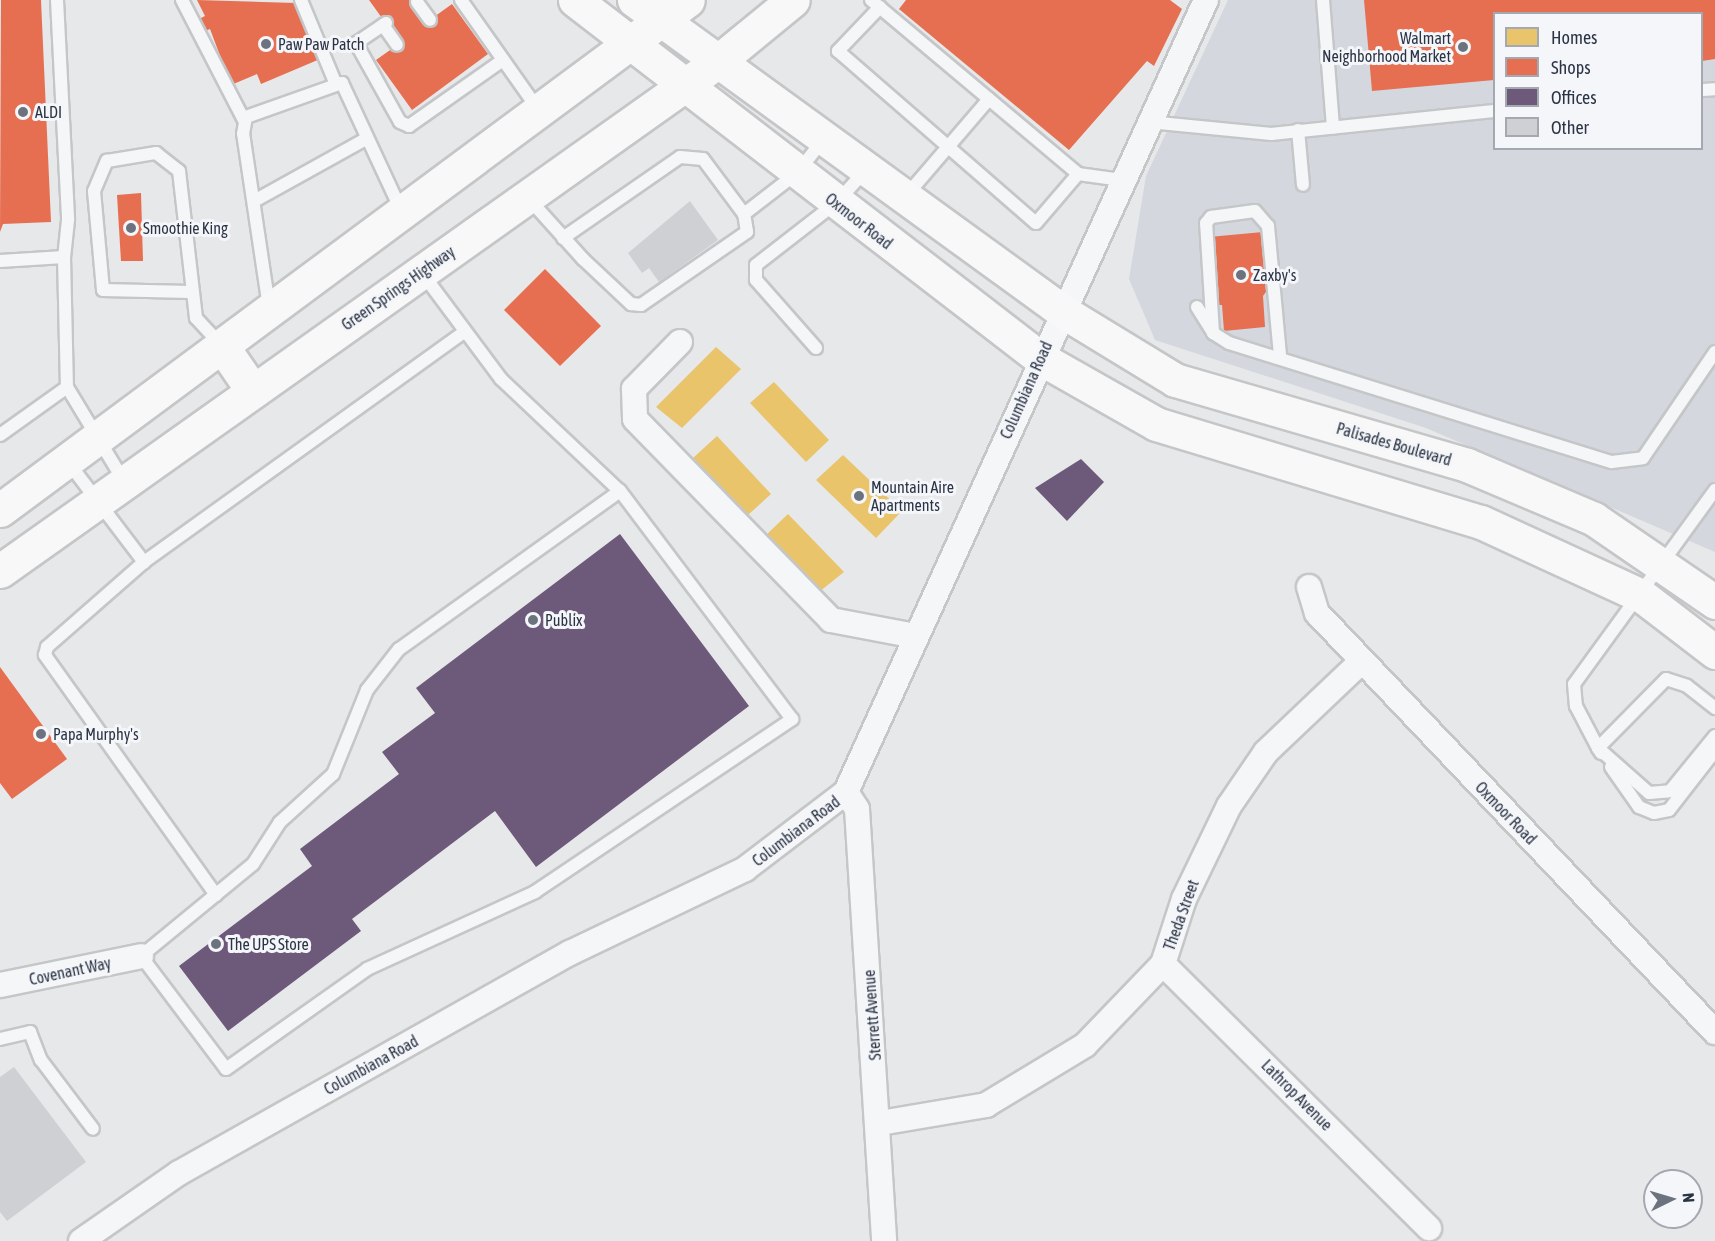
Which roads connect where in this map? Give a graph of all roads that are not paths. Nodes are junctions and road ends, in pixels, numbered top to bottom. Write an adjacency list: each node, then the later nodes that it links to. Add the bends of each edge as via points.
1 (57, 0): 43 (lane, via 68,220)
2 (182, 0): 24 (lane)
3 (301, 0): 19 (lane)
4 (575, 0): 16 (main road, Oxmoor Road)
5 (634, 0): 14 (main road)
6 (688, 0): 14 (main road)
7 (793, 0): 18 (main road, Green Springs Highway)
8 (1206, 0): 25 (street, Columbiana Road)
9 (1323, 0): 26 (lane)
10 (417, 2): 13 (lane)
11 (468, 2): 17 (lane)
12 (875, 4): 21 (lane); 30 (lane, via 838,51)
13 (430, 20)
14 (660, 23): 16 (main road); 18 (main road)
15 (397, 45): 17 (lane, via 385,24 356,43 400,122 409,126 469,76)
16 (629, 47): 20 (main road, Oxmoor Road); 23 (main road)
17 (503, 60): 23 (lane)
18 (716, 63): 20 (main road, Green Springs Highway); 29 (main road)
19 (335, 82): 24 (lane); 28 (lane, via 346,89)
20 (686, 84): 32 (main road, Oxmoor Road); 36 (main road, Green Springs Highway)
21 (989, 99): 30 (lane); 33 (lane)
22 (1493, 111): 26 (lane)
23 (540, 112): 40 (main road)
24 (244, 120): 38 (lane)
25 (1149, 122): 27 (lane, via 1271,134); 34 (street, Columbiana Road)
26 (1333, 128): 27 (lane)
27 (1298, 130): 35 (lane)
28 (366, 139): 38 (lane); 40 (lane)
29 (824, 140): 31 (main road); 32 (lane)
30 (948, 146): 33 (lane, via 1036,224); 37 (lane)
31 (866, 170): 37 (main road); 39 (lane)
32 (797, 173): 39 (main road, Oxmoor Road); 41 (lane)
33 (1078, 174): 34 (lane)
34 (1122, 180): 49 (street, Columbiana Road)
35 (1303, 185)
36 (527, 196): 42 (lane); 45 (main road, Green Springs Highway)
37 (904, 198): 49 (main road)
38 (254, 201): 48 (lane)
39 (836, 203): 54 (lane, via 756,265 756,280); 57 (main road, Oxmoor Road)
40 (402, 213): 48 (main road)
41 (744, 214): 42 (lane, via 703,159 680,157); 42 (lane, via 747,232 641,305 631,303)
42 (563, 238)
43 (64, 257): 44 (lane); 58 (lane)
44 (0, 261)
45 (421, 272): 50 (lane); 59 (main road, Green Springs Highway)
46 (191, 292): 46 (lane, via 179,171 156,153 107,161 94,191 104,290); 53 (lane, via 196,318)
47 (1197, 307): 51 (lane)
48 (270, 311): 53 (main road)
49 (1062, 311): 57 (street, Columbiana Road); 69 (main road, Palisades Boulevard, via 1175,380 1467,465 1594,519)
50 (465, 331): 65 (lane, via 501,379); 68 (lane)
51 (1214, 333): 56 (lane, via 1229,343); 56 (lane, via 1206,223 1211,216 1255,211 1268,226)
52 (680, 342): 74 (street, via 634,389 635,419 831,620)
53 (222, 346): 59 (main road); 61 (main road)
54 (816, 348)
55 (1715, 352): 56 (lane, via 1643,458 1612,462)
56 (1280, 356)
57 (1040, 358): 72 (main road, Oxmoor Road, via 1156,424 1481,522); 74 (street, Columbiana Road)
58 (67, 387): 60 (lane); 61 (lane)
59 (253, 391): 63 (main road, Green Springs Highway)
60 (0, 435)
61 (95, 440): 62 (main road); 63 (lane)
62 (67, 461): 66 (lane); 67 (main road)
63 (125, 482): 66 (main road, Green Springs Highway)
64 (1715, 490): 69 (lane)
65 (620, 491): 82 (lane, via 399,649 367,690 333,774 280,822 253,864); 83 (lane, via 792,719 535,892 367,969 226,1069)
66 (98, 501): 68 (lane); 70 (main road, Green Springs Highway)
67 (0, 510)
68 (144, 562): 82 (lane, via 56,639 45,656)
69 (1662, 566): 72 (lane); 73 (main road, Palisades Boulevard)
70 (0, 571)
71 (1309, 587): 76 (street, Oxmoor Road, via 1317,614)
72 (1642, 596): 75 (main road); 79 (lane, via 1574,684 1576,706)
73 (1715, 602)
74 (916, 636): 81 (street, Columbiana Road)
75 (1715, 652)
76 (1361, 662): 84 (street, Theda Street, via 1266,752 1229,806 1184,899); 86 (street, Oxmoor Road)
77 (1715, 708): 79 (lane, via 1687,686 1666,679)
78 (1715, 736): 79 (lane, via 1670,791 1649,793)
79 (1598, 748): 80 (lane, via 1639,807 1654,813 1669,810)
80 (1715, 751)
81 (846, 792): 88 (street, Sterrett Avenue, via 857,809); 91 (street, Columbiana Road, via 745,869 570,953 148,1190)
82 (216, 894): 83 (lane)
83 (141, 957): 85 (street, Covenant Way)
84 (1162, 964): 88 (street, Theda Street, via 1085,1045 1040,1076 986,1105); 90 (street, Lathrop Avenue)
85 (0, 985)
86 (1715, 1032)
87 (0, 1039): 89 (lane, via 30,1032 40,1060)
88 (880, 1123): 92 (street, Sterrett Avenue)
89 (93, 1129)
90 (1429, 1228)
91 (81, 1241)
92 (884, 1241)

